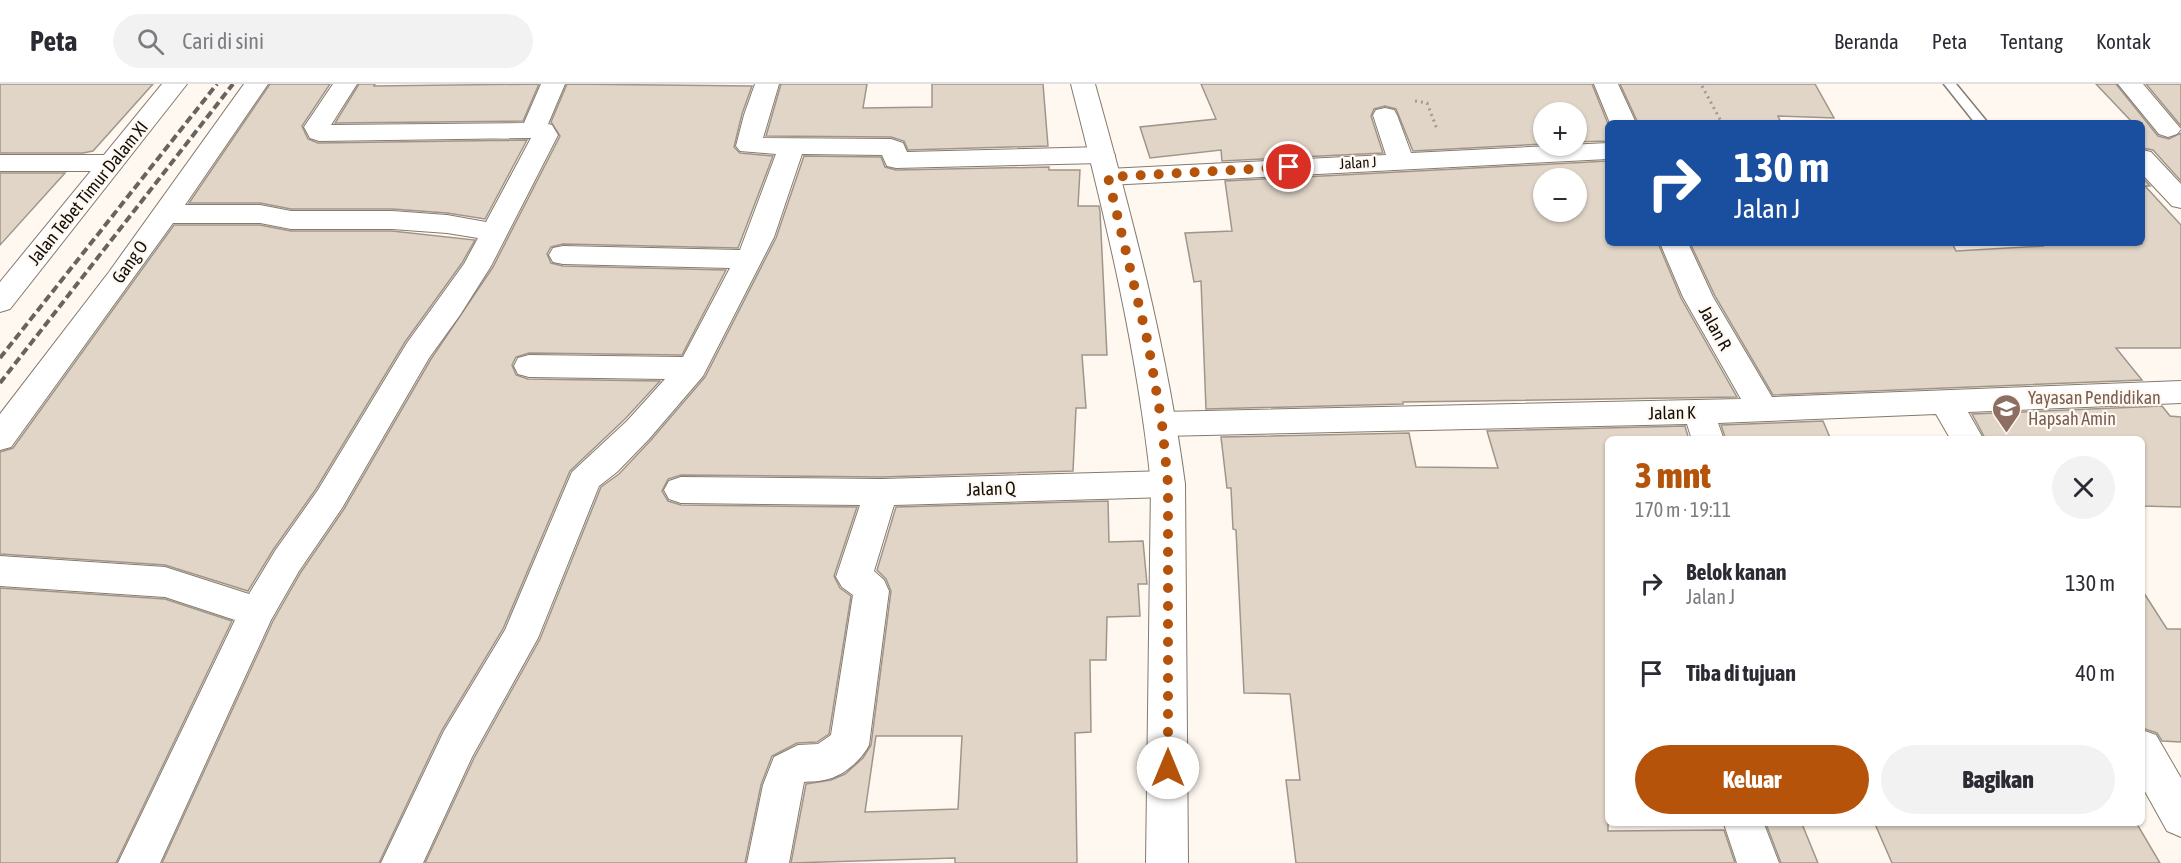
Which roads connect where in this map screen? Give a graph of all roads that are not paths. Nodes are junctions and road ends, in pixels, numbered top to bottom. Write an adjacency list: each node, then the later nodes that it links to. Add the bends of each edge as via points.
1 (175, 84): 21 (street, Jalan Tebet Timur Dalam XI)
2 (256, 84): 24 (street, Gang O)
3 (345, 84): 14 (street, via 316,127 319,133)
4 (554, 84): 14 (street)
5 (767, 84): 16 (street, via 749,146)
6 (1083, 84): 22 (street)
7 (1606, 84): 11 (street)
8 (1950, 84): 12 (lane)
9 (2130, 84): 13 (street)
10 (1385, 115): 18 (street)
11 (1622, 120)
12 (1980, 120)
13 (2174, 129): 15 (street)
14 (533, 130): 25 (street, via 546,132)
15 (2145, 130)
16 (792, 146): 22 (street, Jalan J, via 891,147 896,160); 28 (street, via 771,210)
17 (1605, 151): 18 (street, Jalan J)
18 (1401, 161): 22 (street, Jalan J)
19 (2145, 161): 23 (street)
20 (0, 163): 21 (street)
21 (111, 163): 29 (street, Jalan Tebet Timur Dalam XI)
22 (1105, 166): 36 (street, via 1148,343)
23 (2181, 200)
24 (163, 214): 25 (street, via 392,220); 39 (street, Gang O)
25 (494, 232): 44 (street, via 461,292 418,351)
26 (1675, 246): 35 (street, Jalan R, via 1693,288)
27 (563, 255): 28 (street)
28 (747, 259): 32 (street)
29 (9, 279): 30 (street, Jalan Tebet Timur Dalam XI)
30 (0, 302)
31 (529, 366): 32 (street)
32 (692, 368): 49 (street, via 638,430 584,481 520,638 458,744)
33 (2181, 392): 34 (street, Jalan K)
34 (1946, 403): 35 (street, Jalan K); 38 (street)
35 (1763, 410): 37 (street, Jalan K)
36 (1162, 424): 37 (street, Jalan K); 40 (street)
37 (1704, 426)
38 (1966, 436)
39 (0, 438)
40 (1168, 484): 42 (street, Jalan Q); 51 (street)
41 (681, 490): 42 (street, Jalan Q)
42 (881, 492): 50 (street, via 854,577 871,591 849,745 824,762 798,763 788,770)
43 (0, 571): 44 (street, via 165,582)
44 (257, 612): 48 (street)
45 (2145, 753): 46 (street)
46 (2181, 817)
47 (1745, 826): 52 (street)
48 (139, 863)
49 (402, 863)
50 (768, 863)
51 (1167, 863)
52 (1758, 863)

